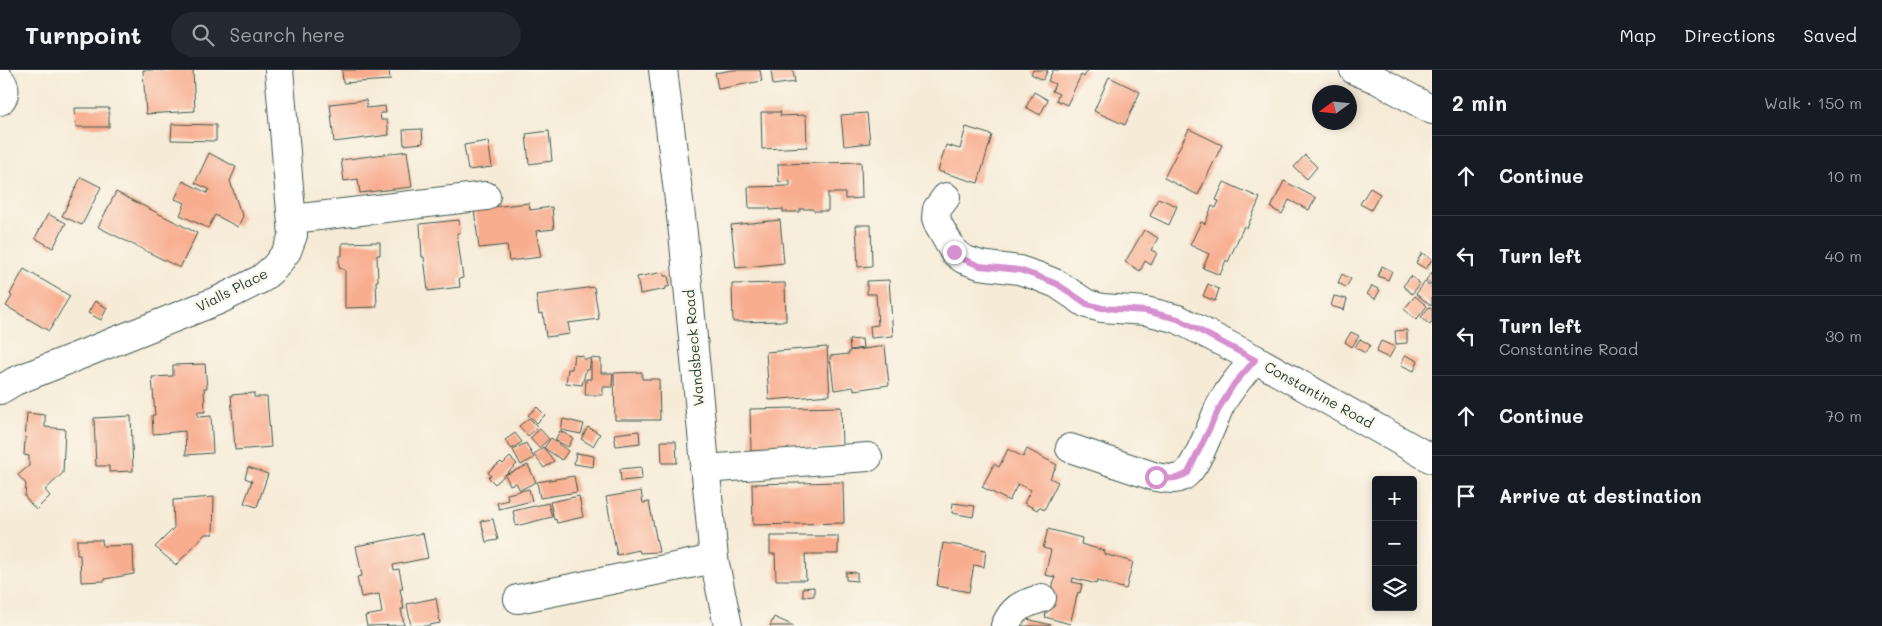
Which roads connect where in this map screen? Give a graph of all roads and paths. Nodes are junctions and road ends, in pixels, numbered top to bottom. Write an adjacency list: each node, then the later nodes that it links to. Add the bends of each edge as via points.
1 (279, 70): 9 (street, Vialls Place)
2 (663, 70): 15 (street, Wandsbeck Road, via 683,233)
3 (1354, 70): 6 (street)
4 (0, 80): 5 (street, via 4,88)
5 (0, 101)
6 (1432, 110)
7 (486, 196): 9 (street)
8 (946, 197): 10 (street, Constantine Road, via 937,209 936,218 954,252 963,259 980,266 1019,270 1037,276 1057,284 1087,304 1146,311 1178,319)
9 (293, 219): 11 (street, Vialls Place, via 293,235 287,251 275,267 260,278 219,300 15,381)
10 (1255, 360): 12 (street, via 1229,391 1194,464 1181,477 1170,480 1156,477); 14 (street, Constantine Road)
11 (0, 390)
12 (1070, 448)
13 (868, 457): 15 (street)
14 (1432, 459)
15 (704, 469): 16 (street, Wandsbeck Road)
16 (714, 559): 18 (street); 19 (street, Wandsbeck Road)
17 (1042, 598): 20 (street, via 1015,608)
18 (518, 599)
19 (728, 626)
20 (1005, 626)

